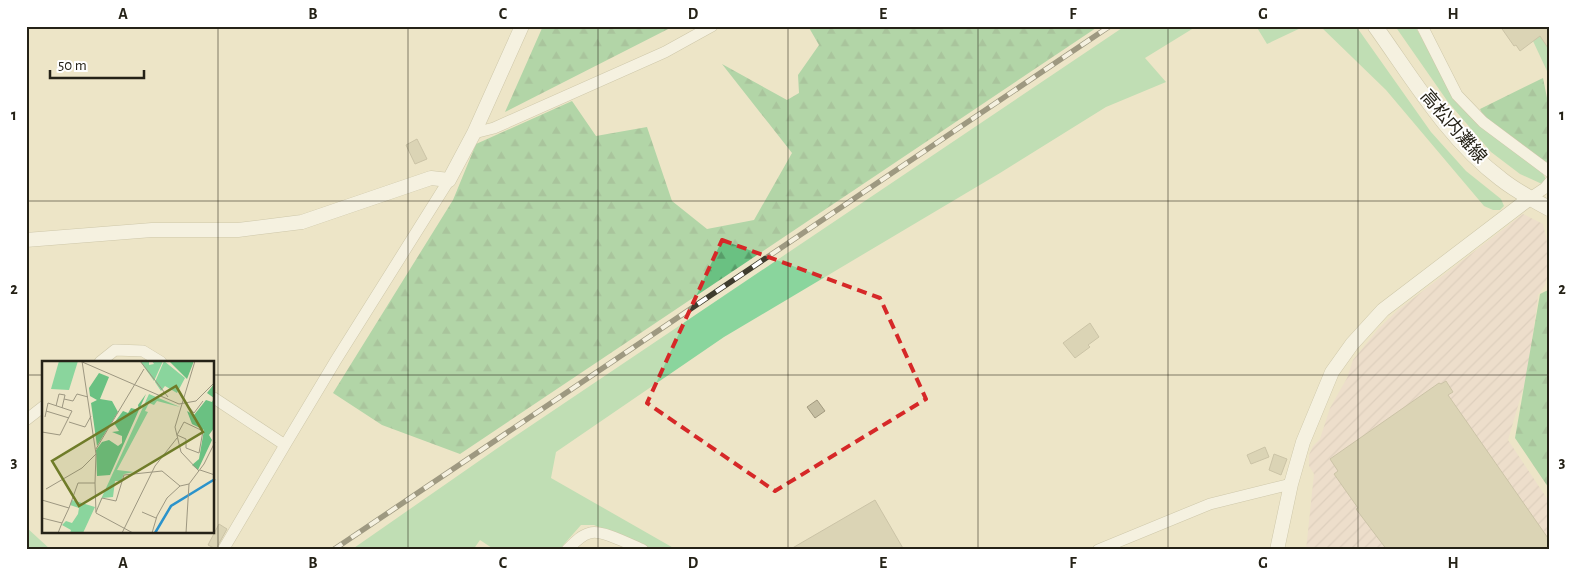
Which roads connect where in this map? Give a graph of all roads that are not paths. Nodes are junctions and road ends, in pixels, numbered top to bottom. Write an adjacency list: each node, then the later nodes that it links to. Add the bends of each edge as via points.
1 (522, 26): 5 (street)
2 (712, 26): 5 (street, via 665,52 494,128)
3 (1375, 26): 9 (main road, 高松内灘線, via 1441,119 1474,156 1500,179)
4 (1422, 26): 6 (street, via 1457,95 1483,122)
5 (474, 133): 7 (street)
6 (1550, 172)
7 (449, 180): 11 (street, via 430,178 302,222 238,230 152,230); 17 (street)
8 (1550, 182): 9 (street)
9 (1530, 198): 10 (main road, 高松内灘線); 18 (street, via 1383,310 1365,328 1332,372 1303,442)
10 (1550, 209)
11 (26, 240)
12 (101, 361): 13 (street, via 115,350 143,351)
13 (158, 361)
14 (215, 399): 17 (street)
15 (42, 408): 16 (street)
16 (26, 420)
17 (285, 445): 19 (street)
18 (1291, 484): 22 (street, via 1210,504); 23 (street)
19 (223, 550)
20 (568, 550): 21 (street, via 591,532)
21 (643, 550)
22 (1098, 550)
23 (1277, 550)

